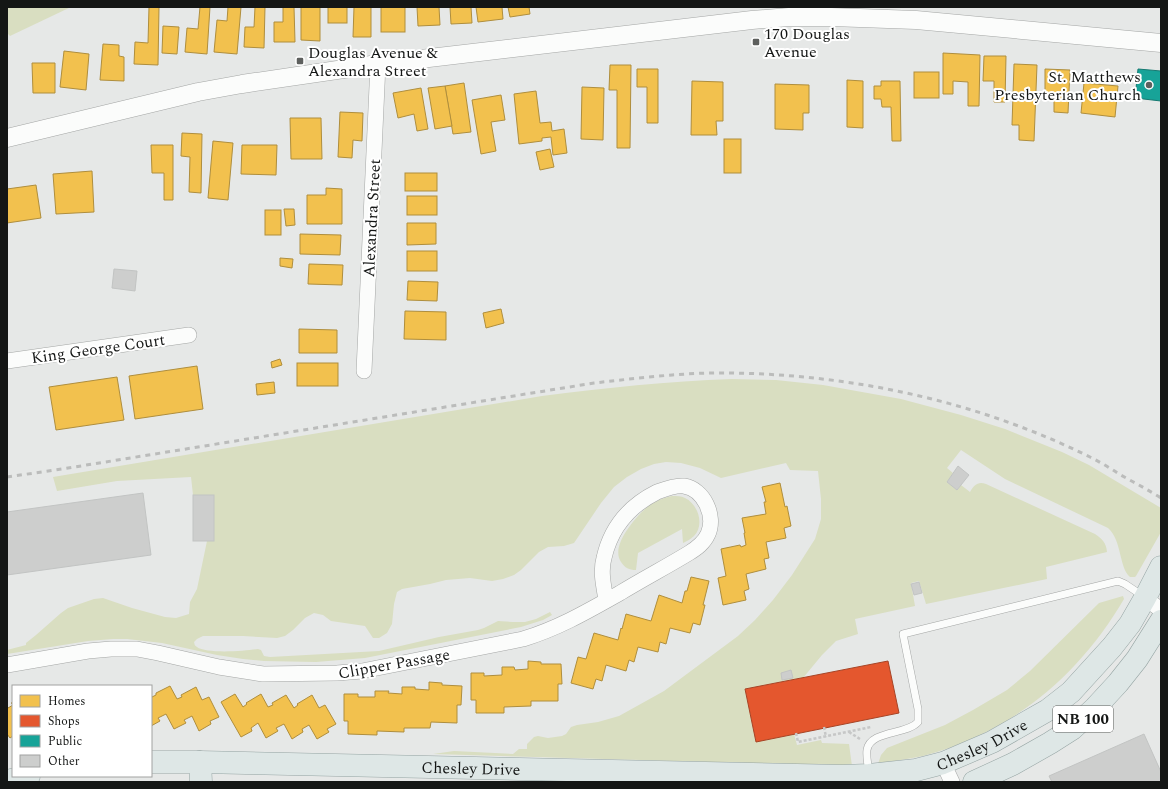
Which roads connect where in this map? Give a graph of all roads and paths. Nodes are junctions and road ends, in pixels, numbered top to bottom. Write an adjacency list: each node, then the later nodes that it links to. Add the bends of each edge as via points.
1 (1161, 42): 2 (street, via 916,20 789,17)
2 (378, 64): 3 (street, via 198,92); 6 (street, Alexandra Street)
3 (7, 138)
4 (189, 335): 5 (street, King George Court)
5 (7, 361)
6 (364, 371)
7 (1161, 567): 9 (main road, Chesley Drive / NB 100)
8 (606, 600): 8 (street, Clipper Passage, via 602,574 603,559 615,528 625,515 648,496 662,490 684,486 695,491 705,502 711,517 709,533 700,546); 11 (street, Clipper Passage, via 558,626 523,639 356,672 263,674 137,649 88,651)
9 (1153, 604): 18 (main road, Chesley Drive / NB 100, via 1130,624 1071,692 1048,710 969,753); 20 (lane, via 1118,581 903,634 918,710 918,722 911,727 880,736 868,745)
10 (1161, 621): 22 (main road, Chesley Drive / NB 100, via 1123,677 1072,729 1013,764)
11 (7, 665)
12 (872, 727): 15 (path)
13 (824, 728): 15 (path)
14 (796, 733): 15 (path, via 798,742)
15 (826, 737)
16 (152, 762): 17 (main road, Chesley Drive / NB 100)
17 (200, 772): 20 (main road, Chesley Drive / NB 100)
18 (947, 772): 20 (main road, Chesley Drive / NB 100, via 916,770)
19 (25, 777): 21 (main road)
20 (870, 778)
21 (7, 781)
22 (974, 782)

